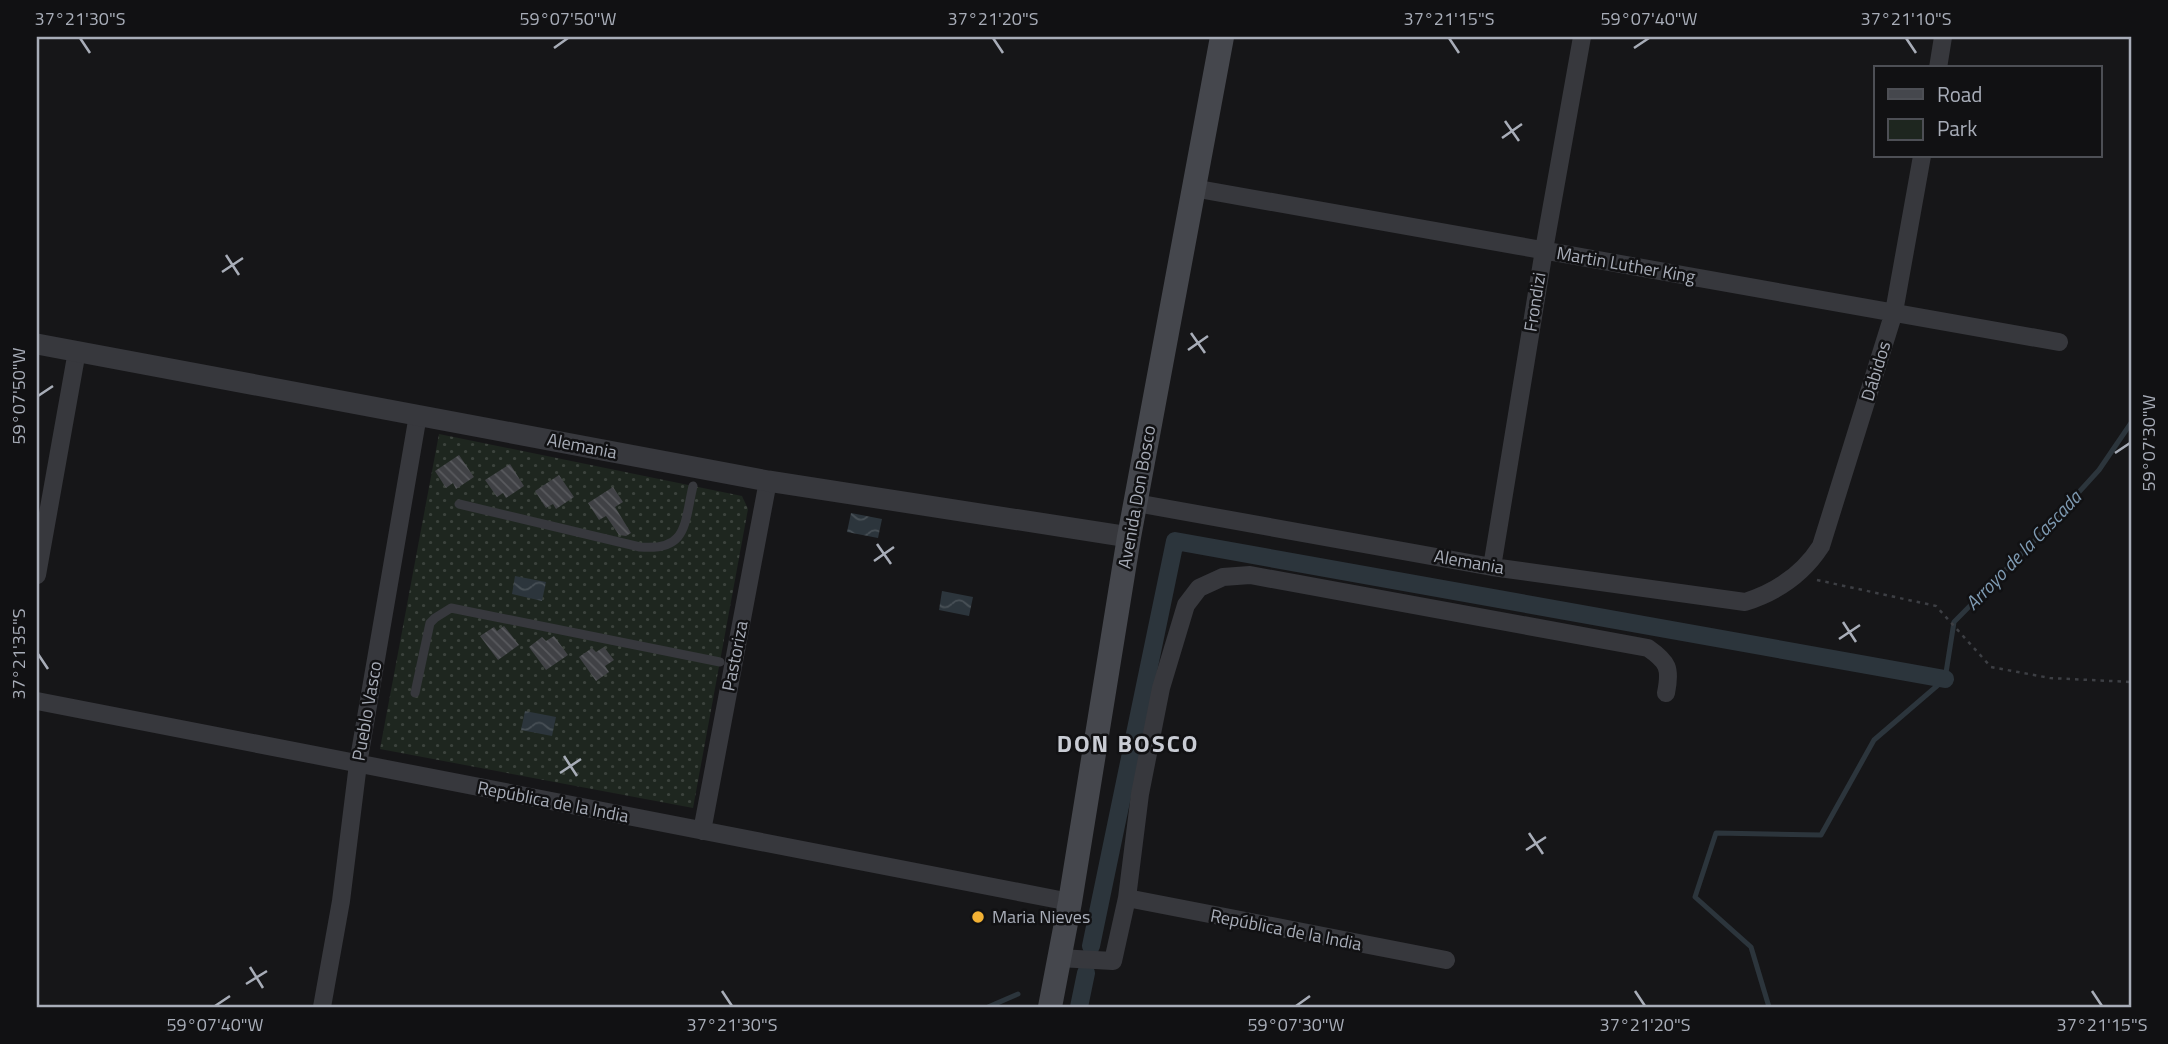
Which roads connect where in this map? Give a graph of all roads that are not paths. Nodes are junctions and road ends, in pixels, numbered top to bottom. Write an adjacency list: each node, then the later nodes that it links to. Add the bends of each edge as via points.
1 (1222, 37): 6 (main road, Avenida Don Bosco)
2 (1582, 37): 7 (street, Frondizi)
3 (1944, 37): 4 (street)
4 (1938, 66)
5 (1922, 158): 8 (street, Dábidos)
6 (1193, 188): 7 (street, Martin Luther King); 15 (main road, Avenida Don Bosco)
7 (1544, 250): 8 (street, Martin Luther King); 18 (street, Frondizi)
8 (1894, 312): 9 (street, Martin Luther King); 20 (street, Dábidos, via 1821,546)
9 (2059, 341)
10 (37, 344): 11 (street, Alemania)
11 (77, 351): 12 (street, Alemania); 19 (street)
12 (418, 415): 13 (street, Alemania); 25 (street, Pueblo Vasco)
13 (768, 481): 17 (street, Alemania); 26 (street, Pastoriza)
14 (693, 486): 16 (lane, via 681,534 670,545 656,548)
15 (1136, 503): 17 (main road, Avenida Don Bosco); 18 (street, Alemania)
16 (459, 504)
17 (1129, 537): 28 (main road, Avenida Don Bosco)
18 (1492, 567): 20 (street, Alemania, via 1745,602 1763,597)
19 (37, 575)
20 (1797, 575)
21 (720, 662): 22 (lane, via 451,608 430,623)
22 (415, 693)
23 (1666, 693): 27 (street, via 1670,675 1662,658 1648,648 1250,575 1223,576 1199,588 1186,605 1161,688 1140,794)
24 (37, 701): 25 (street, República de la India)
25 (358, 764): 26 (street, República de la India); 31 (street, Pueblo Vasco)
26 (702, 831): 28 (street, República de la India)
27 (1127, 898): 29 (street, via 1113,961); 30 (street, República de la India)
28 (1070, 902): 29 (main road, Avenida Don Bosco)
29 (1059, 958): 32 (main road, Avenida Don Bosco)
30 (1446, 960)
31 (322, 1007)
32 (1050, 1007)

